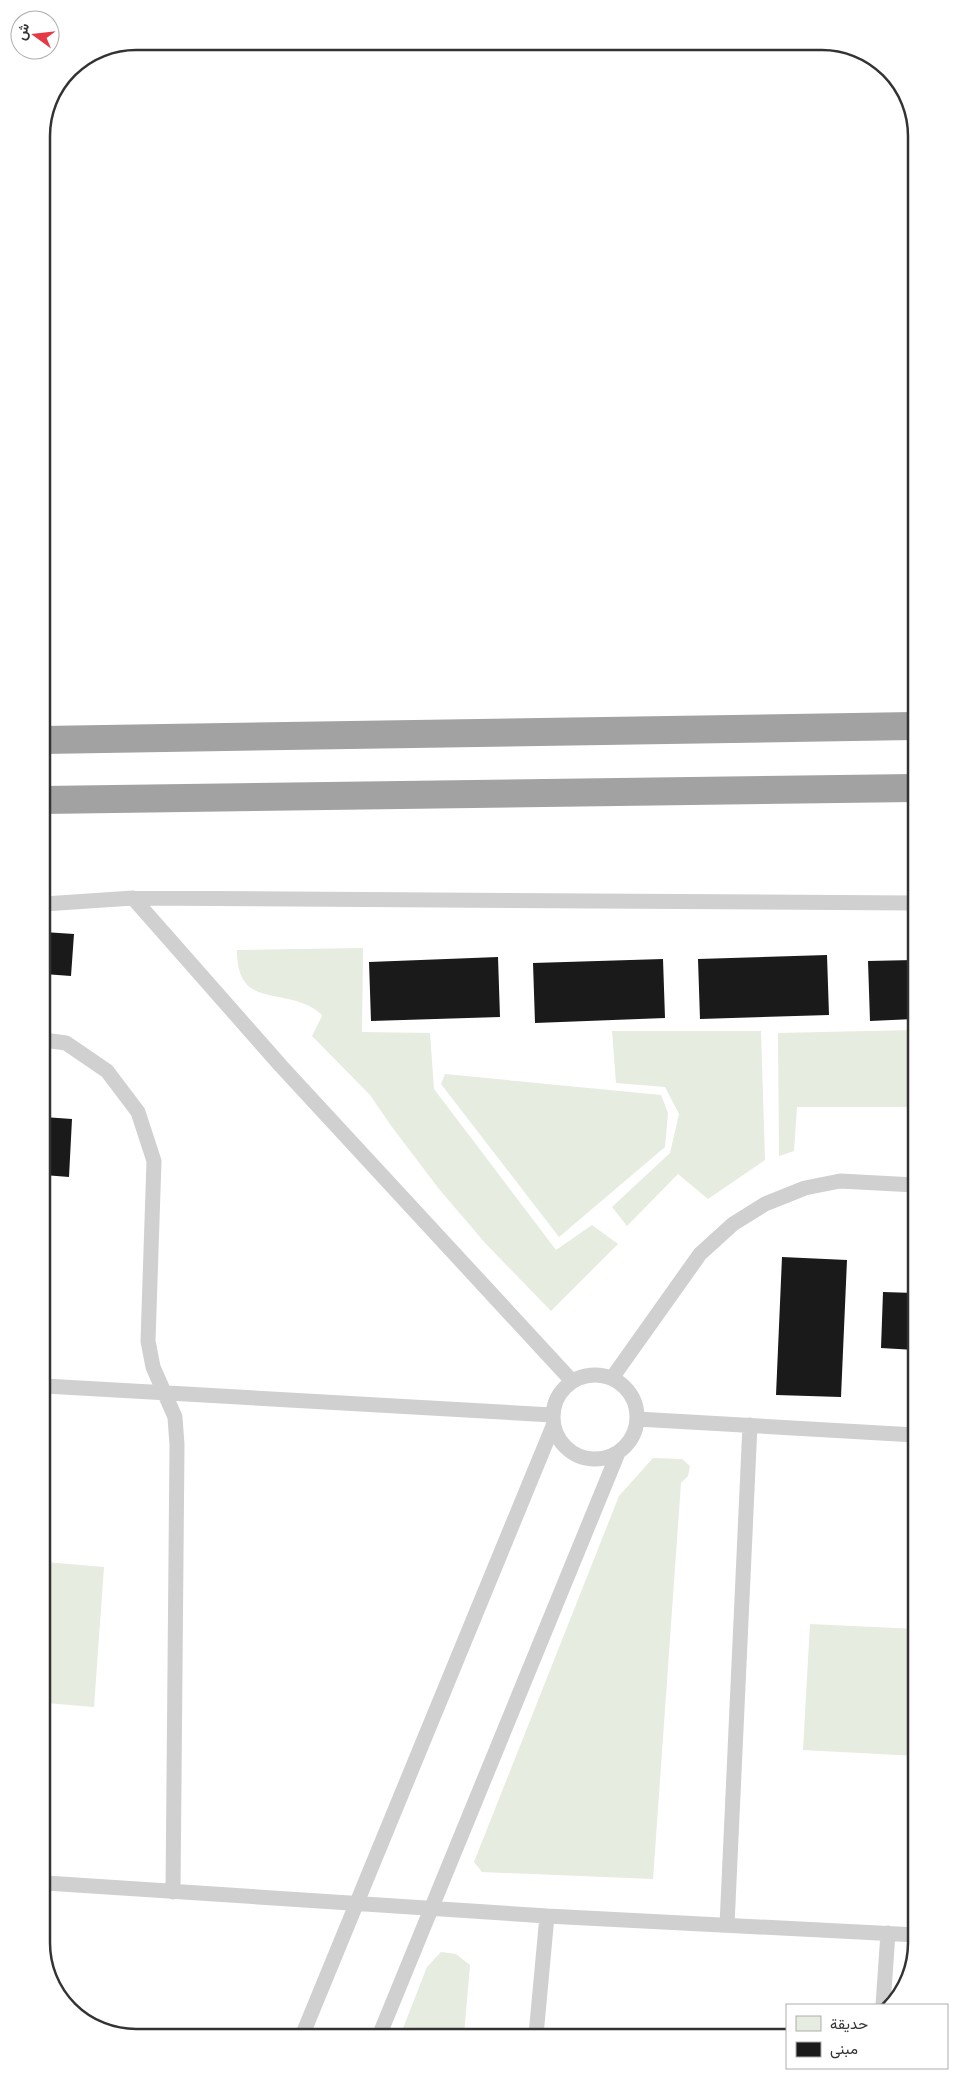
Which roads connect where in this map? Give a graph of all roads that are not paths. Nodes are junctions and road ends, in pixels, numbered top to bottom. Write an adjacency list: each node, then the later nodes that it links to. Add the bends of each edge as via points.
1 (908, 726): 2 (highway)
2 (50, 740)
3 (908, 788): 4 (highway)
4 (50, 800)
5 (133, 898): 6 (lane); 7 (lane); 11 (lane, via 281,1066)
6 (908, 903)
7 (50, 904)
8 (50, 1041): 13 (lane, via 66,1043 107,1071 138,1112 154,1161 148,1341 153,1367)
9 (908, 1185): 10 (lane, via 840,1181 814,1186 765,1204 733,1224 700,1254)
10 (612, 1378): 11 (lane, via 592,1375); 14 (lane, via 631,1395)
11 (572, 1381): 15 (lane, via 558,1396)
12 (50, 1386): 13 (lane)
13 (164, 1393): 15 (lane); 20 (lane, via 175,1417 177,1445)
14 (637, 1419): 16 (lane); 18 (lane, via 628,1444)
15 (553, 1421): 18 (lane, via 560,1441 571,1452 603,1459); 21 (lane)
16 (750, 1425): 17 (lane); 24 (lane)
17 (908, 1435)
18 (618, 1453): 22 (lane)
19 (50, 1883): 20 (lane)
20 (173, 1892): 21 (lane)
21 (356, 1904): 22 (lane); 28 (lane)
22 (432, 1909): 23 (lane); 29 (lane)
23 (547, 1916): 24 (lane); 30 (lane)
24 (727, 1925): 25 (lane)
25 (888, 1933): 26 (lane); 27 (lane)
26 (908, 1934)
27 (883, 2004)
28 (305, 2029)
29 (382, 2029)
30 (537, 2029)

